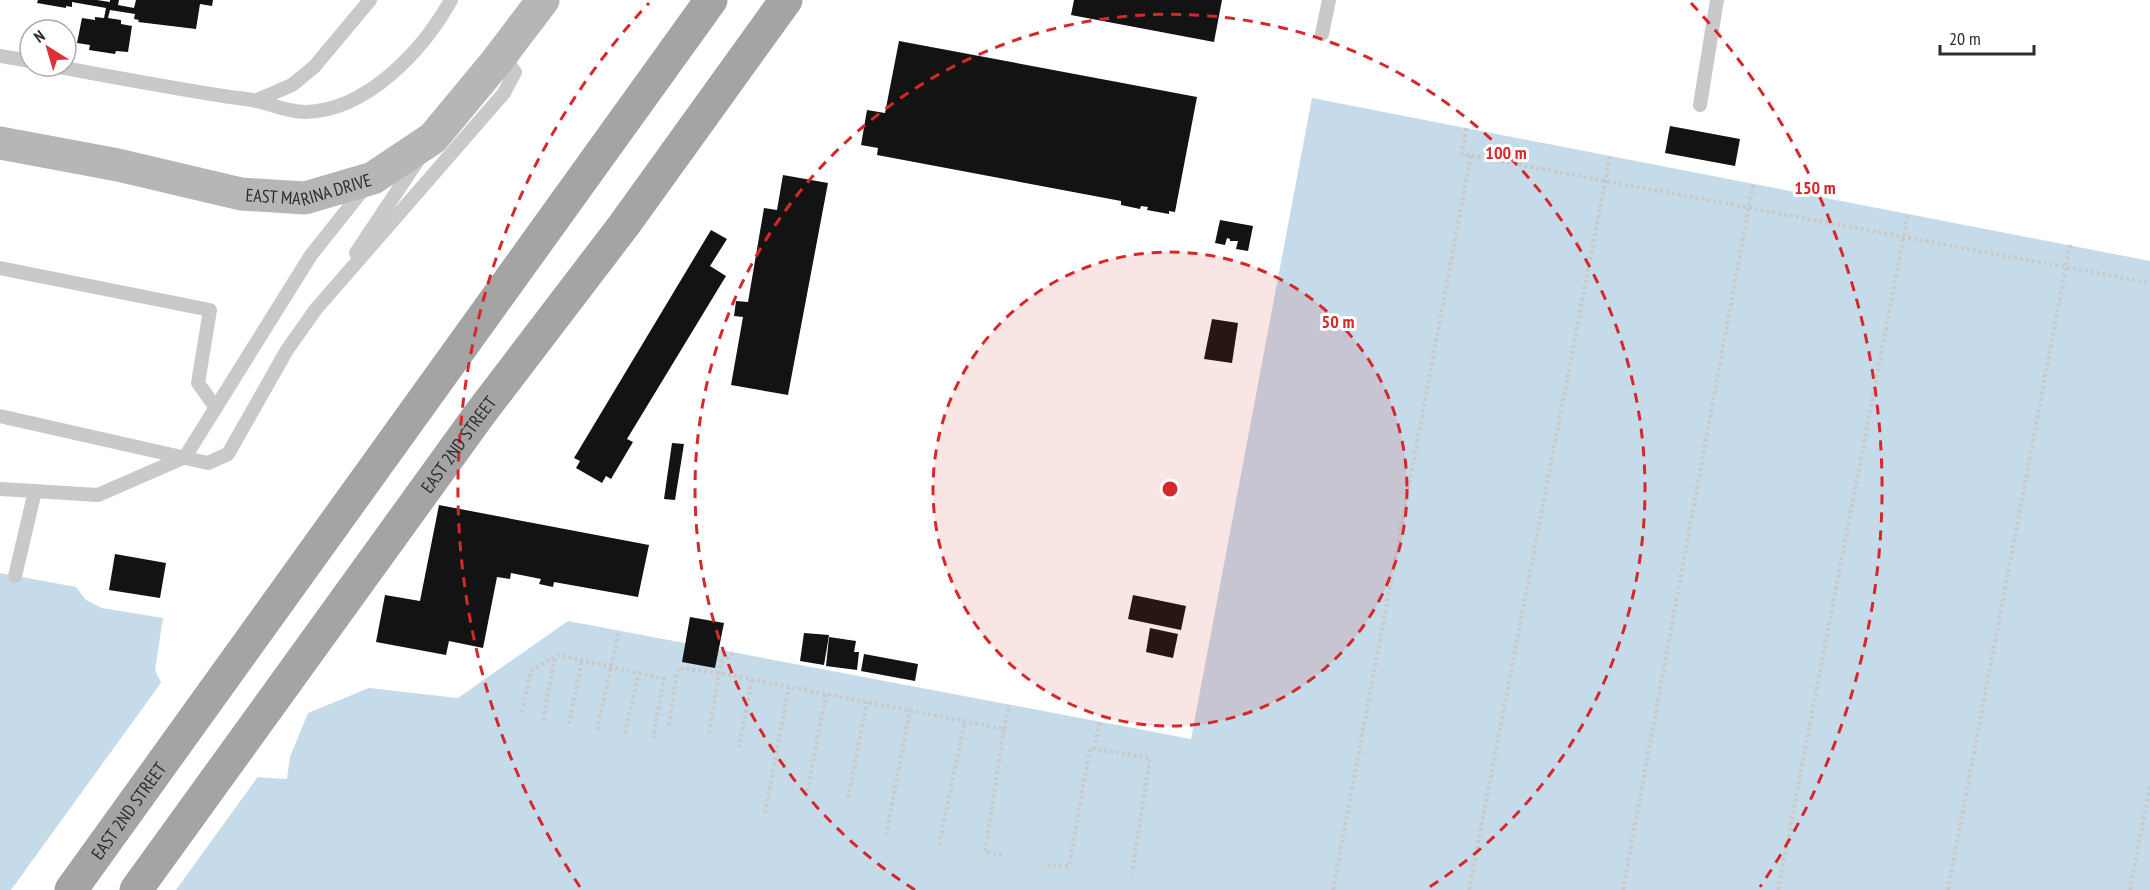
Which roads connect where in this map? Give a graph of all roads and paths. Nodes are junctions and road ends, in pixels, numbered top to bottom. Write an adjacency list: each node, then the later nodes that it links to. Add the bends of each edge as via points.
1 (370, 0): 13 (lane, via 314,67 292,85)
2 (451, 0): 13 (lane, via 402,64 356,100 306,112)
3 (543, 0): 9 (street, EAST MARINA DRIVE)
4 (711, 0): 72 (main road, EAST 2ND STREET)
5 (786, 0): 73 (main road, EAST 2ND STREET, via 624,225 478,415)
6 (1329, 0): 8 (lane)
7 (1717, 0): 14 (lane)
8 (1322, 34)
9 (502, 54): 16 (street, EAST MARINA DRIVE); 30 (lane, via 515,72 504,93)
10 (0, 56): 11 (lane)
11 (18, 59)
12 (78, 71): 13 (lane)
13 (255, 100)
14 (1700, 105)
15 (1466, 128): 18 (path, via 1462,154)
16 (433, 138): 20 (street, EAST MARINA DRIVE); 30 (lane)
17 (0, 143): 20 (street, EAST MARINA DRIVE, via 241,194 305,198)
18 (1471, 155): 21 (path); 74 (path)
19 (1610, 156): 21 (path)
20 (374, 178): 31 (lane, via 311,255)
21 (1606, 180): 23 (path); 75 (path)
22 (1753, 184): 23 (path)
23 (1750, 208): 25 (path); 76 (path)
24 (1908, 214): 25 (path)
25 (1903, 236): 27 (path); 77 (path)
26 (2070, 245): 27 (path)
27 (2067, 267): 29 (path); 78 (path)
28 (0, 268): 31 (lane, via 210,310 198,383)
29 (2150, 283)
30 (328, 296): 33 (lane, via 287,350 228,454 208,463)
31 (216, 408): 33 (lane)
32 (0, 416): 33 (lane)
33 (185, 457): 35 (lane, via 98,495)
34 (0, 489): 35 (lane)
35 (35, 491): 36 (lane)
36 (15, 576)
37 (619, 631): 41 (path)
38 (734, 653): 43 (path, via 721,662)
39 (555, 657): 40 (path); 50 (path, via 531,671); 51 (path)
40 (582, 660): 41 (path); 54 (path)
41 (612, 667): 42 (path); 57 (path)
42 (639, 673): 58 (path); 60 (path, via 664,679)
43 (719, 673): 44 (path); 55 (path, via 678,668); 59 (path)
44 (752, 679): 45 (path); 61 (path)
45 (789, 687): 46 (path); 66 (path)
46 (826, 694): 47 (path); 64 (path)
47 (867, 702): 49 (path); 65 (path)
48 (1009, 705): 56 (path)
49 (910, 710): 52 (path); 67 (path)
50 (522, 712)
51 (543, 720)
52 (964, 721): 56 (path); 68 (path)
53 (1100, 722): 62 (path)
54 (569, 724)
55 (669, 725)
56 (1004, 729): 69 (path, via 985,852)
57 (597, 730)
58 (624, 733)
59 (709, 733)
60 (653, 738)
61 (739, 748)
62 (1094, 749): 70 (path, via 1090,748 1068,866); 71 (path, via 1150,758)
63 (2150, 785): 79 (path)
64 (806, 797)
65 (848, 798)
66 (765, 813)
67 (886, 835)
68 (939, 845)
69 (1005, 855)
70 (1047, 865)
71 (1132, 873)
72 (71, 890)
73 (136, 890)
74 (1334, 890)
75 (1469, 890)
76 (1623, 890)
77 (1778, 890)
78 (1948, 890)
79 (2130, 890)

